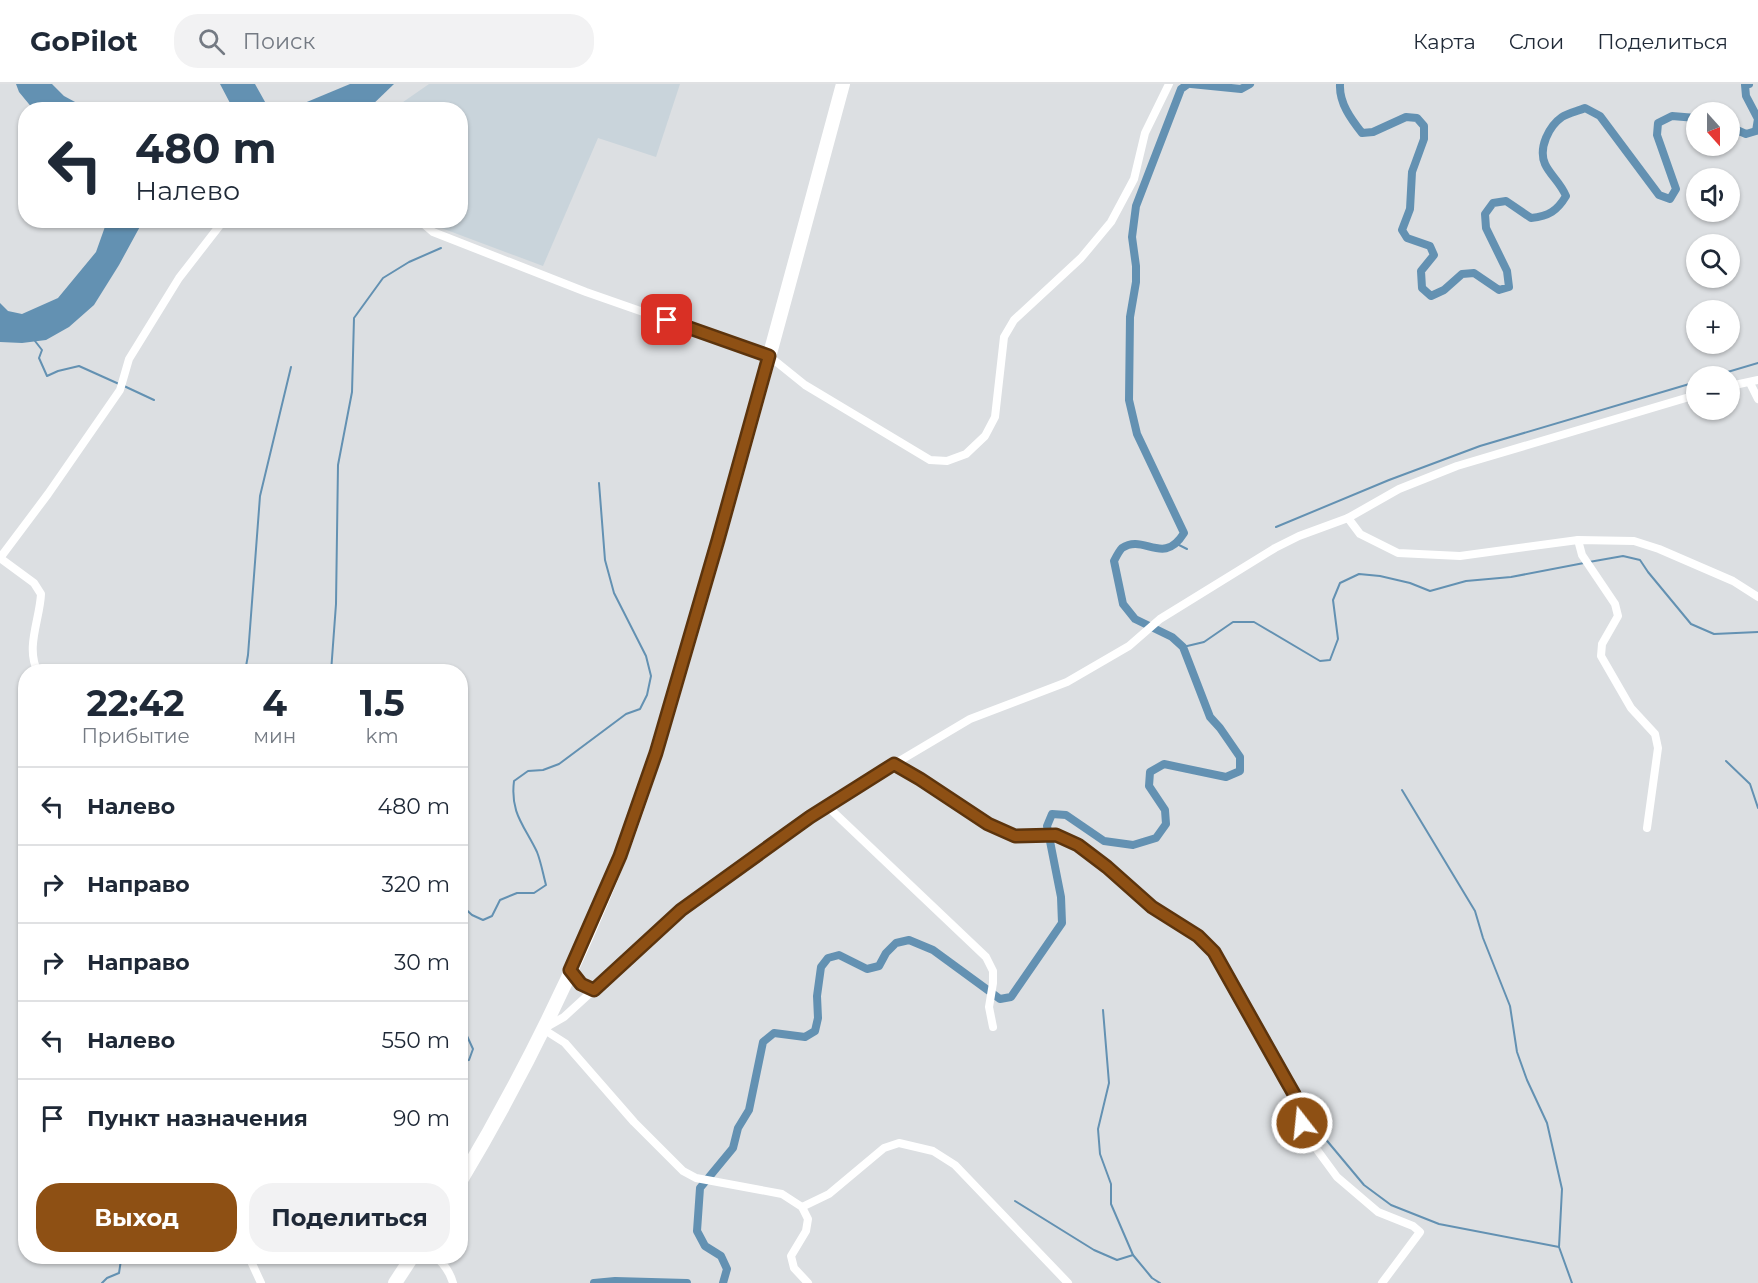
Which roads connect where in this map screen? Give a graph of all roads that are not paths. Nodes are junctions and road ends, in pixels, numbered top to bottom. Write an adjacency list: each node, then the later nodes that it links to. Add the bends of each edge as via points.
1 (843, 84): 5 (highway)
2 (1169, 84): 5 (street, via 1145,133 1134,179 1111,222 1081,258 1014,320 1004,337 995,417 985,436 966,454 947,461 930,460 805,385)
3 (218, 228): 12 (street, via 179,278 129,359 120,390 0,558 34,583 41,594)
4 (428, 228): 5 (street, via 586,292)
5 (769, 356): 16 (highway, via 656,753 620,856)
6 (1754, 382): 8 (street)
7 (1686, 398): 9 (street, via 1457,466 1399,489)
8 (1758, 399)
9 (1348, 518): 10 (street, via 1360,534 1398,553 1460,556); 13 (street, via 1275,548 1160,619 1129,646 1067,682 969,719)
10 (1578, 540): 11 (street, via 1635,541 1733,581); 15 (street, via 1582,555 1615,604 1618,616 1602,644 1601,656 1631,708 1655,734 1658,748)
11 (1758, 597)
12 (34, 664)
13 (894, 764): 14 (street); 30 (street, via 988,824 1015,836 1056,835 1078,845 1214,952 1294,1094 1302,1123 1326,1163 1378,1212 1420,1232)
14 (827, 806): 17 (street, via 681,910); 18 (street, via 986,957 993,971 989,1007)
15 (1647, 828)
16 (570, 970): 17 (street, via 581,984); 19 (highway)
17 (594, 990): 19 (street, via 564,1017)
18 (993, 1027)
19 (543, 1029): 20 (highway); 21 (street, via 565,1043 683,1171 696,1178 782,1194)
20 (468, 1168)
21 (802, 1207): 28 (street, via 808,1219 806,1231 791,1256 794,1268); 29 (street, via 829,1194 884,1148 899,1143 933,1150 955,1165)
22 (252, 1264): 25 (street)
23 (407, 1264): 26 (highway)
24 (443, 1264): 27 (street)
25 (261, 1283)
26 (395, 1283)
27 (453, 1283)
28 (808, 1283)
29 (1068, 1283)
30 (1382, 1283)

